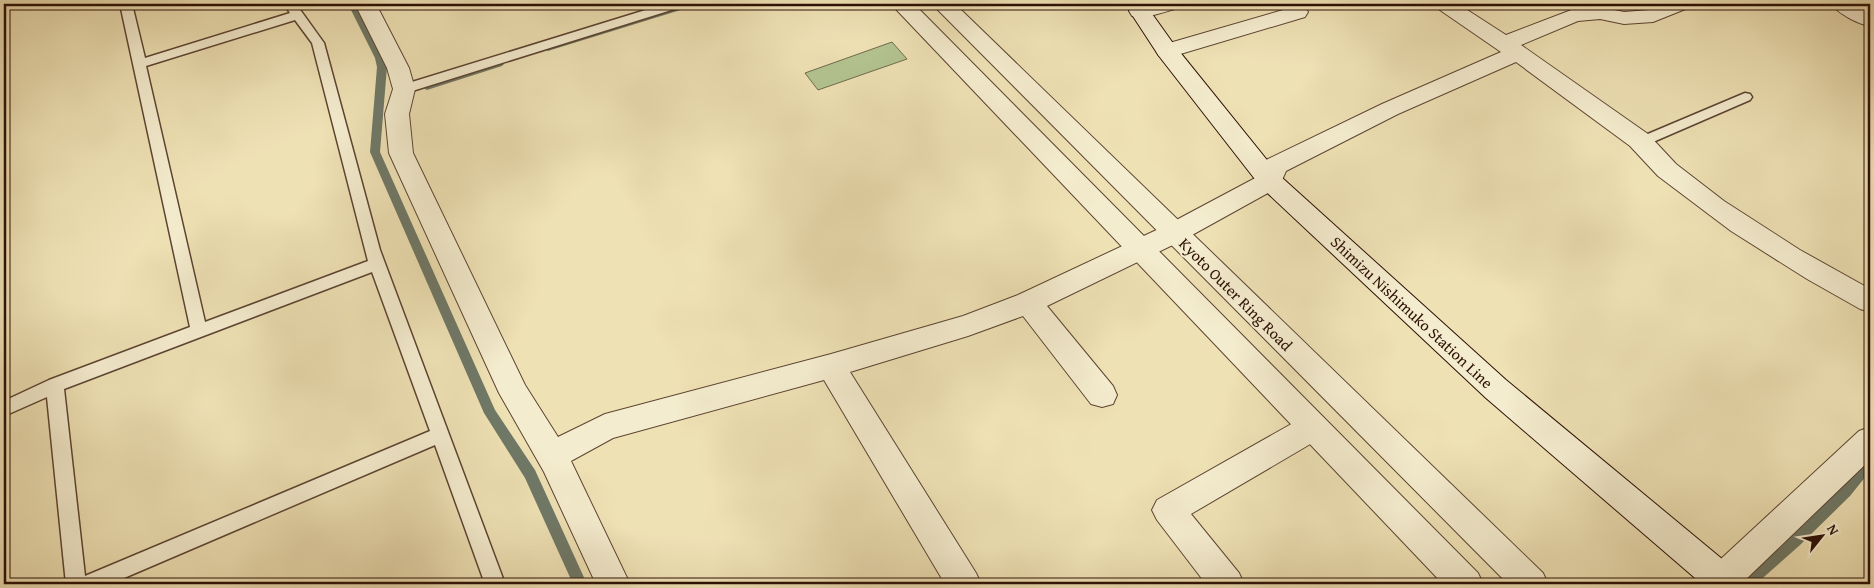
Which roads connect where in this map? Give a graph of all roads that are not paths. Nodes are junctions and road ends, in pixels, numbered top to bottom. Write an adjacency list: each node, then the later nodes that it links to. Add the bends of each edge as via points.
1 (126, 4): 16 (lane)
2 (366, 4): 17 (street, via 398,68)
3 (677, 4): 17 (lane)
4 (902, 4): 22 (street)
5 (942, 4): 21 (street, Kyoto Outer Ring Road)
6 (1171, 4): 10 (street)
7 (1444, 4): 14 (street)
8 (1681, 4): 14 (street, via 1654,16 1574,15)
9 (1842, 4): 13 (street)
10 (1137, 7): 15 (street, Shimizu Nishimuko Station Line)
11 (294, 9): 16 (lane); 23 (lane, via 318,43)
12 (1297, 12): 15 (street)
13 (1870, 20)
14 (1511, 49): 19 (street); 20 (street, via 1275,166)
15 (1167, 51): 20 (street, Shimizu Nishimuko Station Line)
16 (139, 64): 26 (lane)
17 (404, 89): 34 (street, via 397,114 402,153 514,393)
18 (1745, 97): 19 (lane)
19 (1641, 142): 24 (street, via 1665,168 1723,214 1795,260)
20 (1270, 181): 21 (street); 35 (street, Shimizu Nishimuko Station Line, via 1496,389)
21 (1174, 233): 22 (street); 43 (street, Kyoto Outer Ring Road)
22 (1140, 249): 25 (street); 31 (street)
23 (378, 264): 26 (lane); 32 (lane)
24 (1870, 301)
25 (1028, 304): 27 (street); 29 (street)
26 (199, 331): 28 (lane)
27 (831, 366): 34 (street, via 605,428); 40 (street)
28 (55, 385): 30 (lane); 36 (lane)
29 (1102, 395)
30 (4, 409)
31 (1313, 427): 41 (street, via 1168,510); 42 (street)
32 (440, 435): 37 (lane); 38 (lane)
33 (1870, 440): 35 (street)
34 (552, 456): 39 (street)
35 (1723, 583)
36 (76, 584)
37 (88, 584)
38 (495, 584)
39 (614, 584)
40 (964, 584)
41 (1228, 584)
42 (1466, 584)
43 (1531, 584)

